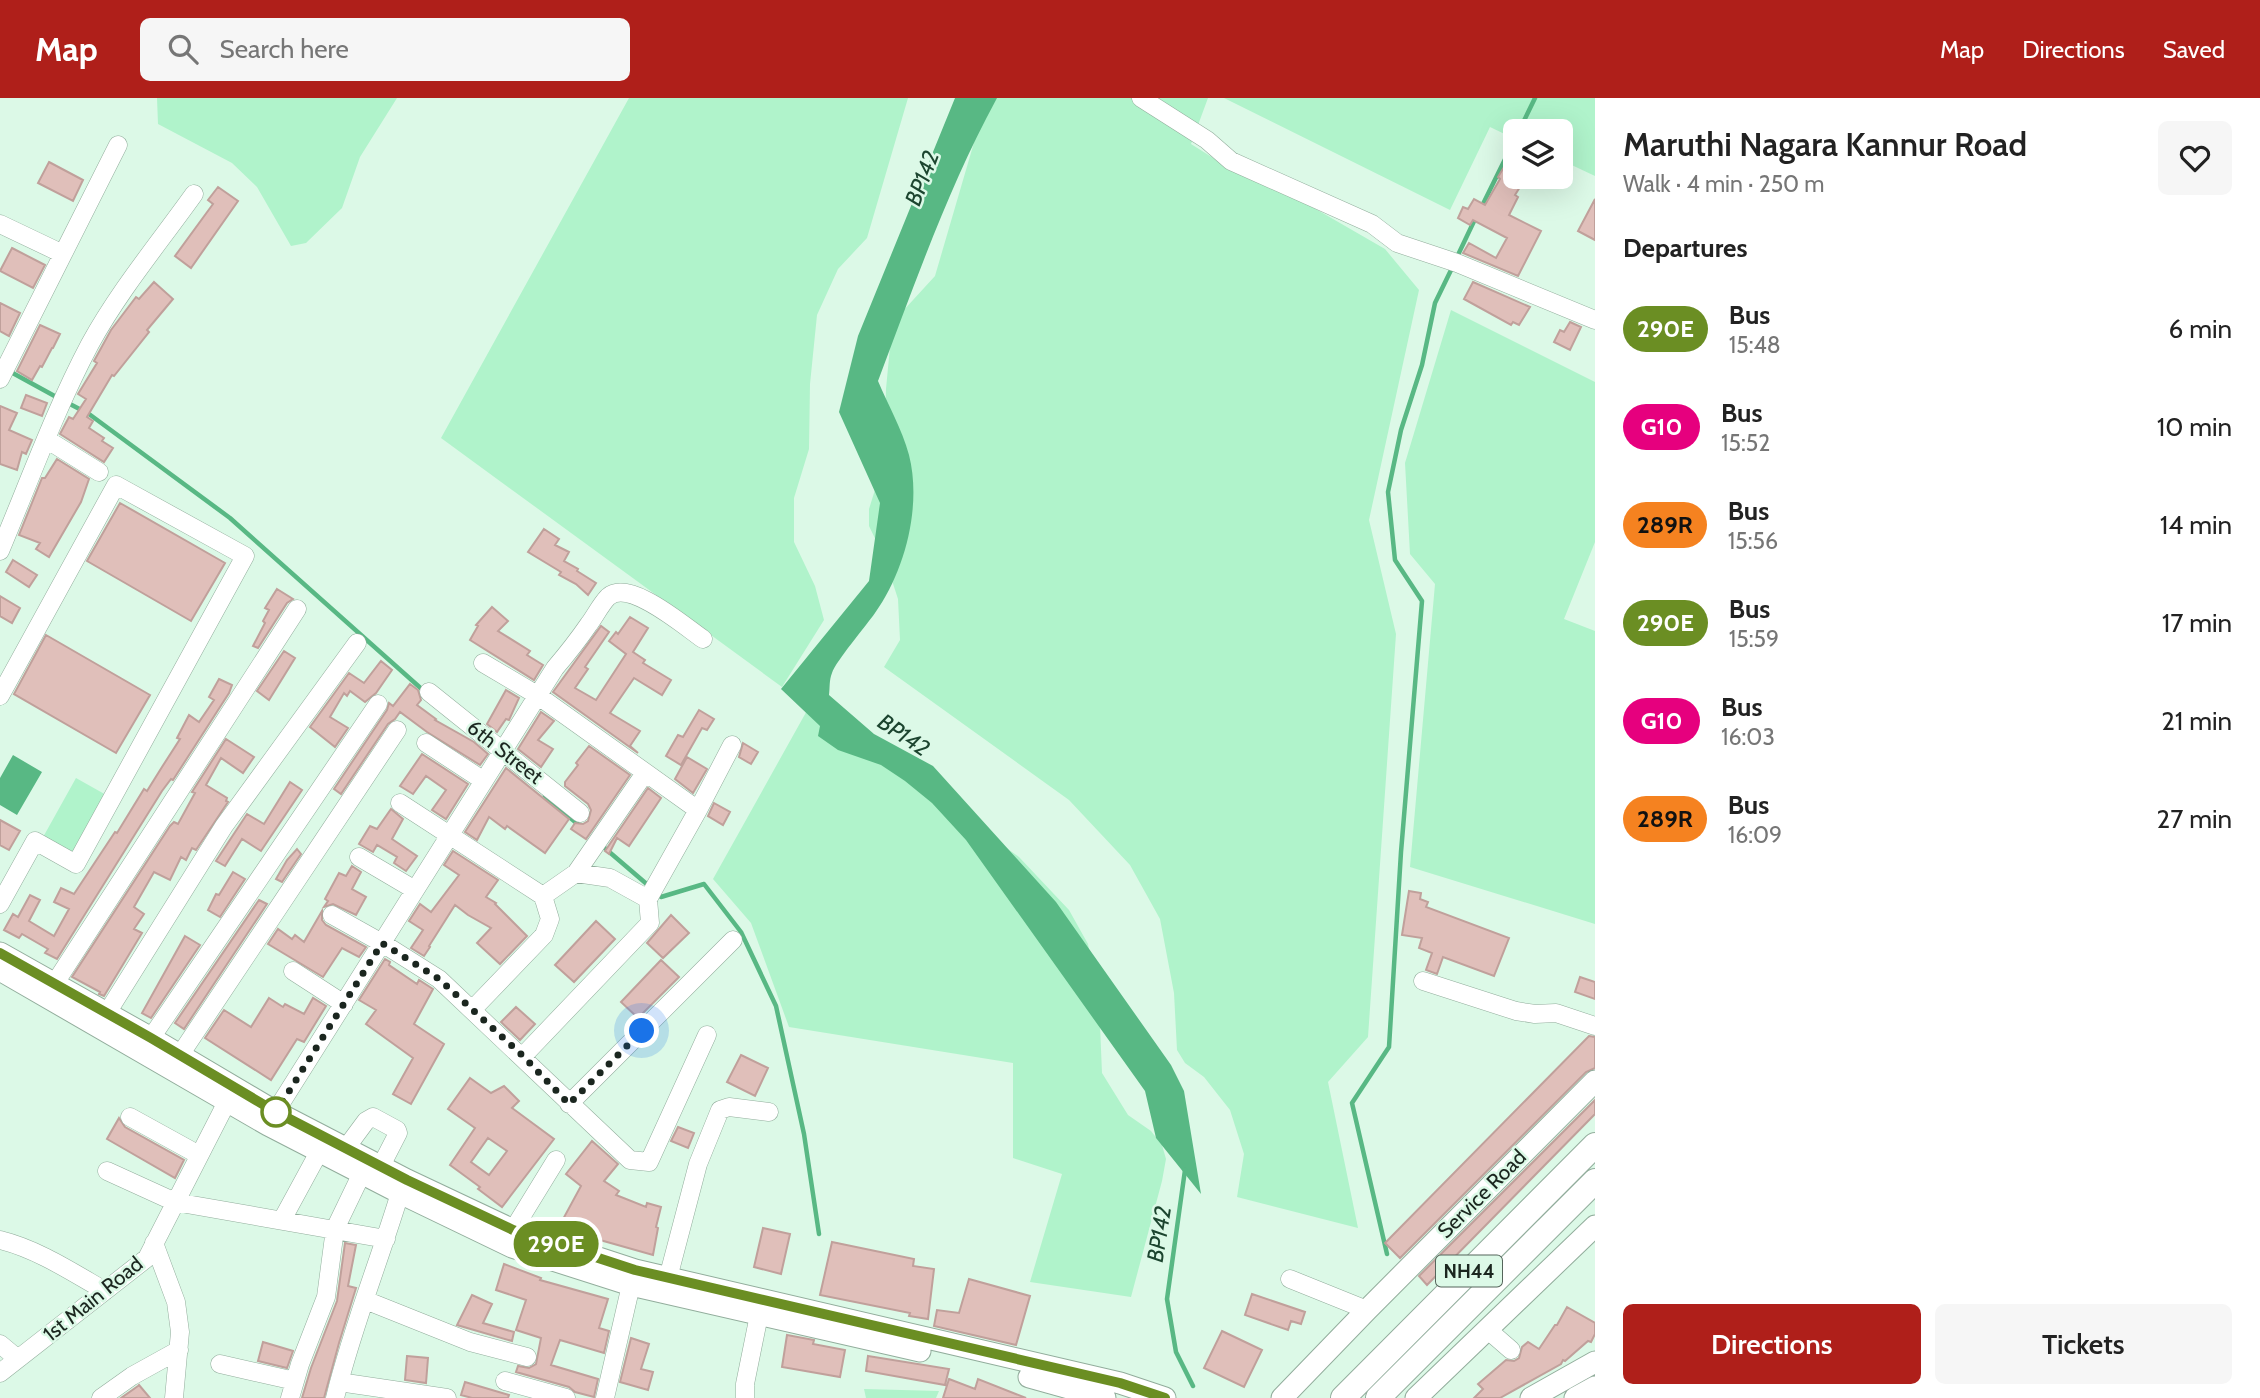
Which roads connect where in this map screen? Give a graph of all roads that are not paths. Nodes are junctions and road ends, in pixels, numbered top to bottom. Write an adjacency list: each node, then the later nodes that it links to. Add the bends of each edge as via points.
1 (1141, 98): 6 (street, via 1208,140 1231,161 1372,224 1397,243)
2 (118, 145): 5 (street)
3 (194, 194): 8 (street, via 90,344)
4 (0, 224): 5 (street)
5 (63, 254): 7 (street)
6 (1595, 320)
7 (3, 369)
8 (46, 439): 9 (street); 10 (street)
9 (99, 472)
10 (0, 551)
11 (297, 609): 42 (street)
12 (703, 639): 17 (street, via 646,600 619,591 608,597)
13 (357, 643): 45 (street, via 224,826)
14 (483, 663): 17 (street)
15 (429, 692): 22 (street, 6th Street)
16 (0, 695): 32 (street, via 116,485 245,556 76,864 35,841)
17 (537, 695): 22 (street); 23 (street)
18 (378, 704): 48 (street)
19 (397, 730): 49 (street)
20 (426, 743): 24 (street)
21 (732, 745): 26 (street)
22 (503, 751): 24 (street); 27 (street, 6th Street)
23 (645, 773): 26 (street); 30 (street)
24 (484, 781): 28 (street)
25 (400, 803): 28 (street)
26 (698, 810): 34 (street)
27 (580, 813)
28 (450, 835): 31 (street); 33 (street)
29 (359, 857): 31 (street)
30 (576, 873): 33 (street); 34 (street, via 610,878)
31 (415, 890): 37 (street)
32 (3, 894)
33 (544, 896): 44 (street, via 550,919 544,935)
34 (648, 899): 50 (street, via 650,923)
35 (332, 915): 37 (street)
36 (733, 940): 53 (street)
37 (382, 943): 43 (street); 44 (street, via 439,979)
38 (0, 953): 42 (main road)
39 (0, 970): 52 (main road)
40 (293, 971): 43 (street)
41 (1423, 981): 46 (street, via 1516,1011 1556,1013)
42 (55, 983): 45 (main road)
43 (344, 1004): 56 (street)
44 (472, 1010): 50 (street)
45 (107, 1013): 48 (main road)
46 (1595, 1026)
47 (707, 1035): 53 (street, via 649,1162 630,1160)
48 (151, 1038): 49 (main road)
49 (180, 1055): 52 (main road)
50 (523, 1056): 53 (street)
51 (1595, 1081): 80 (main road, Service Road)
52 (231, 1094): 56 (main road); 60 (street, 1st Main Road)
53 (569, 1104)
54 (769, 1112): 74 (street, via 720,1110 698,1164)
55 (130, 1117): 60 (street)
56 (272, 1118): 58 (main road); 59 (main road)
57 (1595, 1145): 105 (highway, NH44)
58 (346, 1148): 62 (main road); 62 (street, via 373,1116 397,1130)
59 (319, 1152): 62 (main road); 67 (street)
60 (199, 1155): 66 (street, 1st Main Road)
61 (556, 1160): 70 (street)
62 (371, 1170): 65 (main road); 69 (street); 70 (main road)
63 (107, 1171): 66 (street)
64 (1595, 1181): 106 (highway, NH44)
65 (400, 1193): 71 (street); 76 (main road, via 512,1247)
66 (175, 1202): 67 (street); 73 (street, 1st Main Road)
67 (282, 1220): 69 (street)
68 (1595, 1226): 82 (main road)
69 (335, 1229): 71 (street); 93 (street, via 326,1297)
70 (513, 1230): 74 (main road)
71 (386, 1239): 78 (street)
72 (0, 1240): 77 (street)
73 (154, 1243): 77 (street, 1st Main Road, via 146,1258); 85 (street, via 176,1302)
74 (668, 1278): 79 (main road)
75 (1290, 1279): 80 (street)
76 (631, 1285): 79 (main road); 100 (street)
77 (105, 1291): 87 (street, 1st Main Road)
78 (365, 1300): 86 (street, via 470,1342); 94 (street)
79 (739, 1302): 81 (main road); 95 (main road)
80 (1367, 1310): 104 (main road, Service Road)
81 (759, 1314): 101 (street); 102 (main road, via 951,1357)
82 (1488, 1330): 84 (street); 107 (main road)
83 (0, 1344): 87 (street)
84 (1511, 1349)
85 (179, 1350): 96 (street); 97 (street)
86 (527, 1357)
87 (18, 1359): 90 (street, 1st Main Road)
88 (1595, 1362): 108 (main road)
89 (220, 1364): 93 (street)
90 (0, 1373)
91 (505, 1381): 99 (street)
92 (1595, 1387): 109 (main road)
93 (293, 1390)
94 (337, 1390): 98 (street)
95 (1137, 1393): 103 (main road)
96 (101, 1398)
97 (174, 1398)
98 (447, 1398)
99 (566, 1398)
100 (605, 1398)
101 (745, 1398)
102 (1105, 1398)
103 (1165, 1398)
104 (1282, 1398)
105 (1343, 1398)
106 (1378, 1398)
107 (1416, 1398)
108 (1531, 1398)
109 (1575, 1398)

